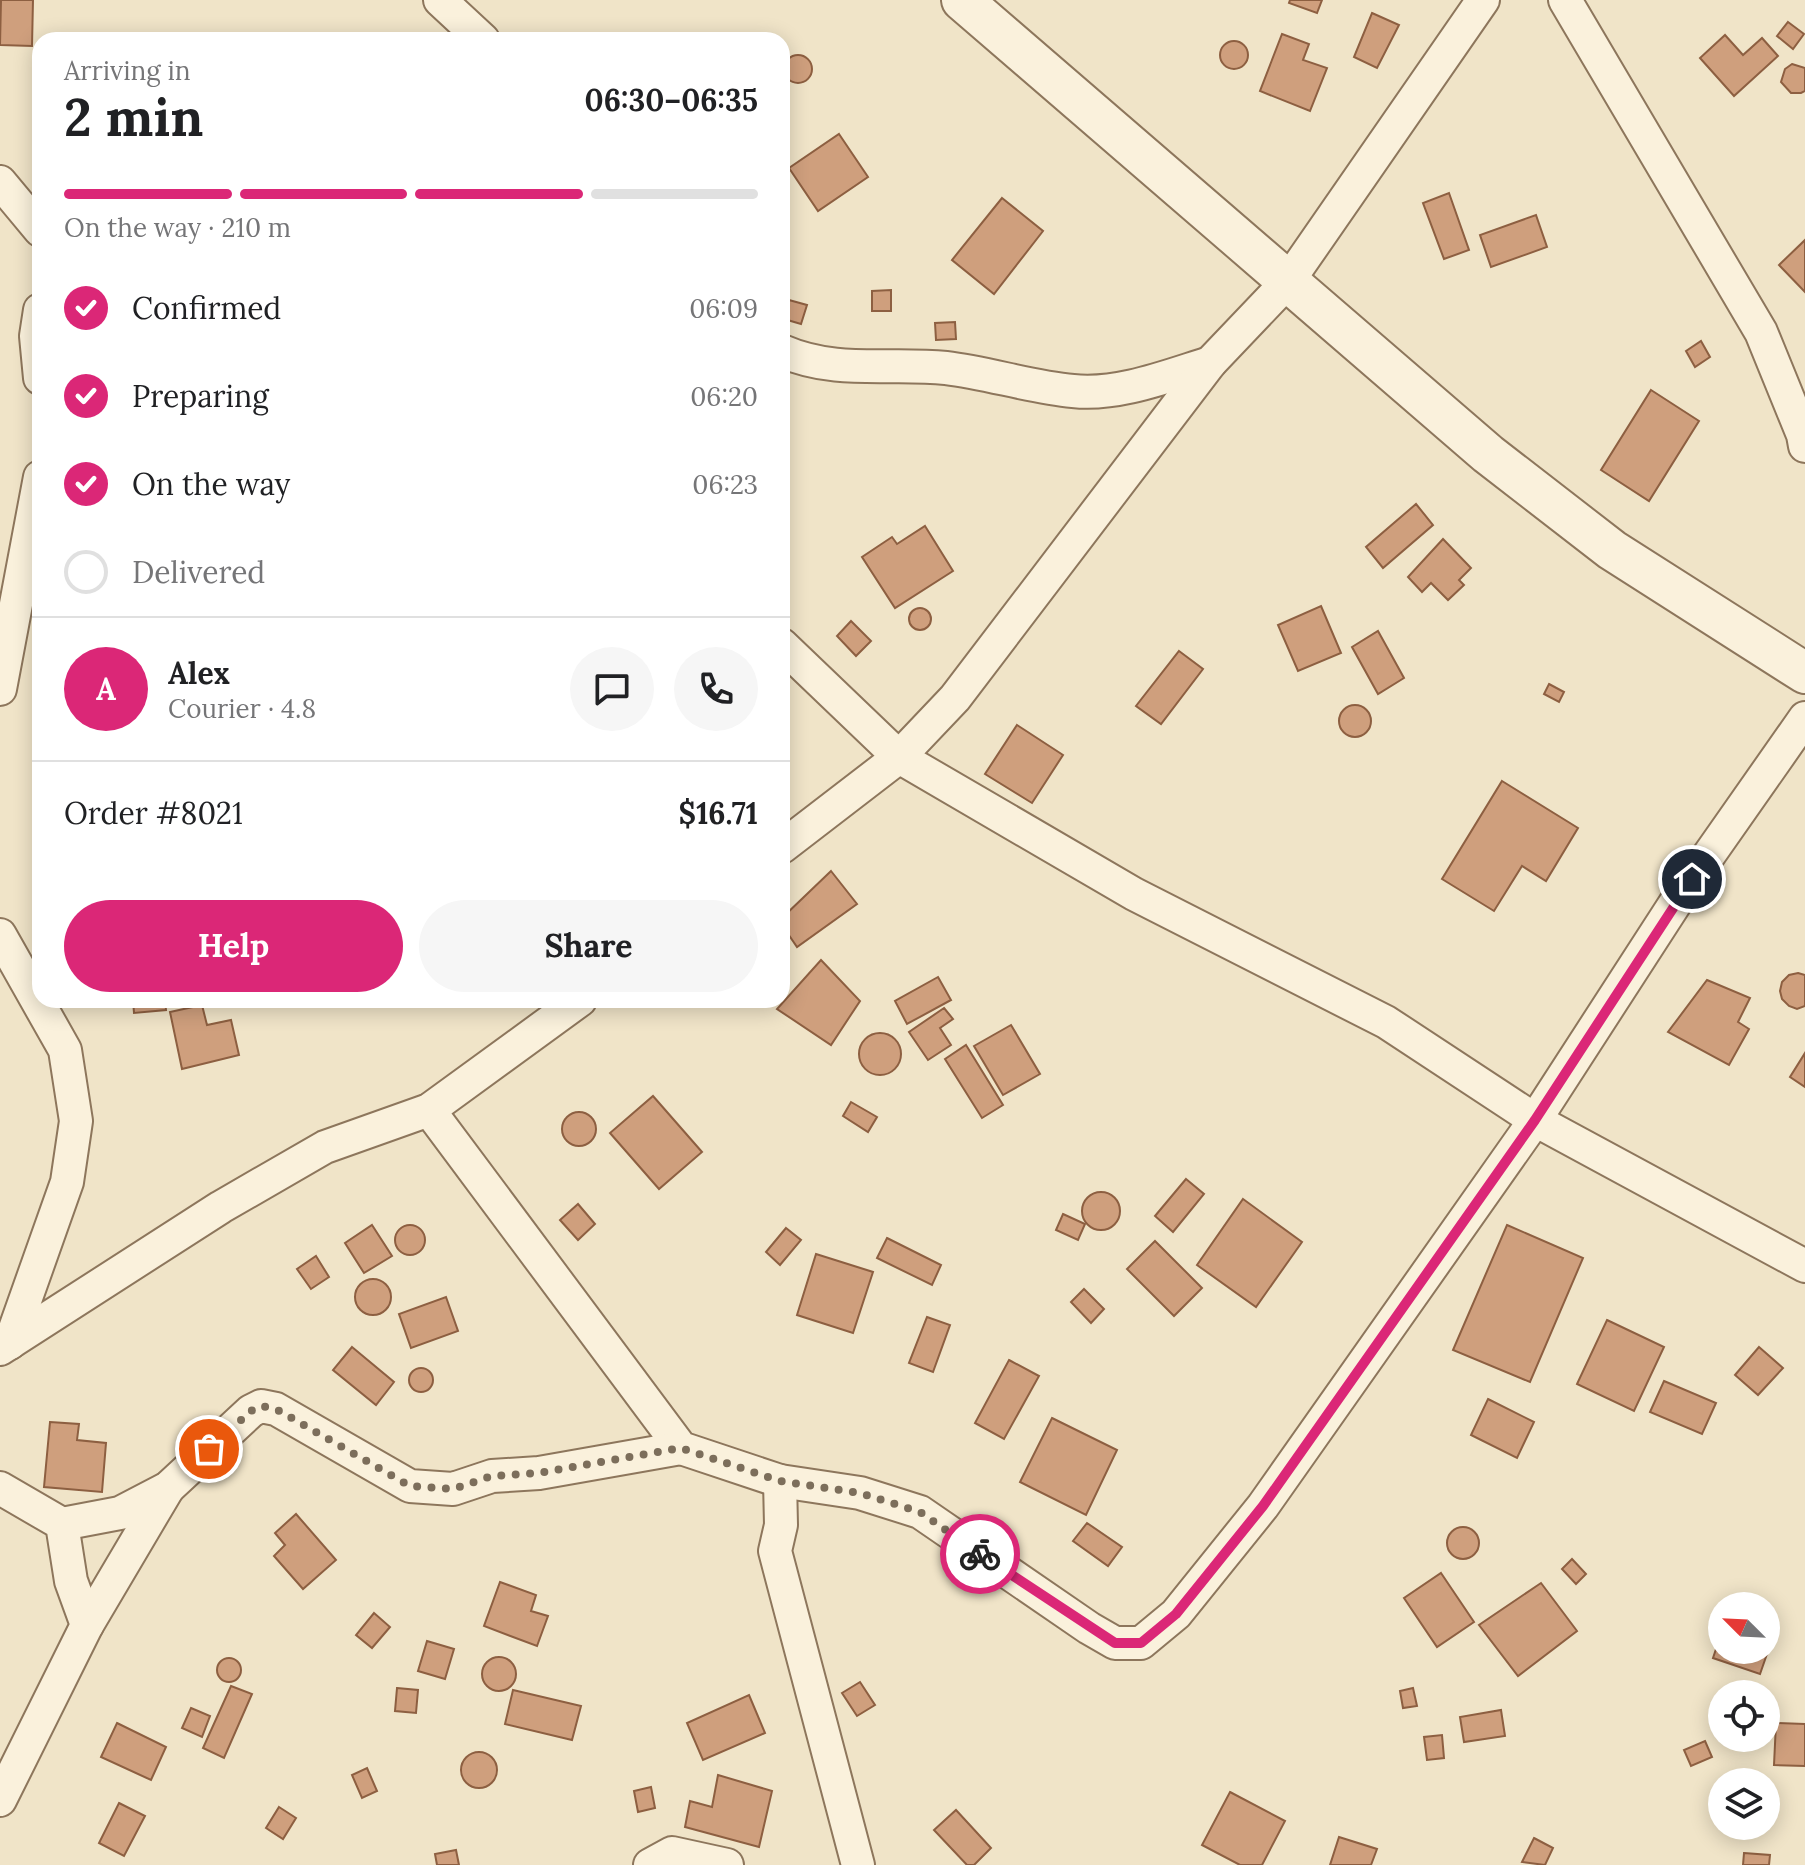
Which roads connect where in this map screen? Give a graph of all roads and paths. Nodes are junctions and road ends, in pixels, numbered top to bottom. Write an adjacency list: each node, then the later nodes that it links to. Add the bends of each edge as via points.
1 (440, 0): 5 (street)
2 (962, 0): 8 (street)
3 (1483, 0): 8 (street)
4 (1565, 0): 11 (street, via 1761,332)
5 (474, 32)
6 (0, 182): 7 (street)
7 (32, 220)
8 (1289, 280): 10 (street); 14 (street, via 1488,454 1612,550)
9 (790, 354): 10 (street, via 851,368 945,368 1075,392 1134,387)
10 (1210, 363): 17 (street, via 955,698)
11 (1805, 446)
12 (32, 519): 15 (street)
13 (790, 653): 17 (street)
14 (1805, 673)
15 (0, 689)
16 (1805, 718): 24 (street, via 1676,902)
17 (899, 757): 18 (street); 24 (street, via 1134,894 1386,1022)
18 (790, 841)
19 (0, 935): 20 (street)
20 (32, 992)
21 (41, 1008): 26 (street, via 65,1050 76,1121 67,1182)
22 (569, 1008): 23 (street)
23 (429, 1110): 26 (street, via 325,1147); 27 (street)
24 (1535, 1120): 25 (street); 28 (street, via 1263,1506 1176,1614 1141,1643 1115,1643 1089,1628 920,1512 860,1493)
25 (1805, 1266)
26 (5, 1346)
27 (681, 1448): 28 (street); 30 (street, via 492,1476 453,1489 410,1486 276,1409 261,1406)
28 (780, 1481): 36 (street, via 781,1525 775,1551)
29 (0, 1488): 31 (street)
30 (168, 1488): 31 (street, via 120,1513); 32 (street)
31 (62, 1524): 32 (street, via 71,1581)
32 (87, 1625): 33 (street)
33 (0, 1800)
34 (650, 1865): 35 (street, via 672,1853)
35 (727, 1865)
36 (858, 1865)

